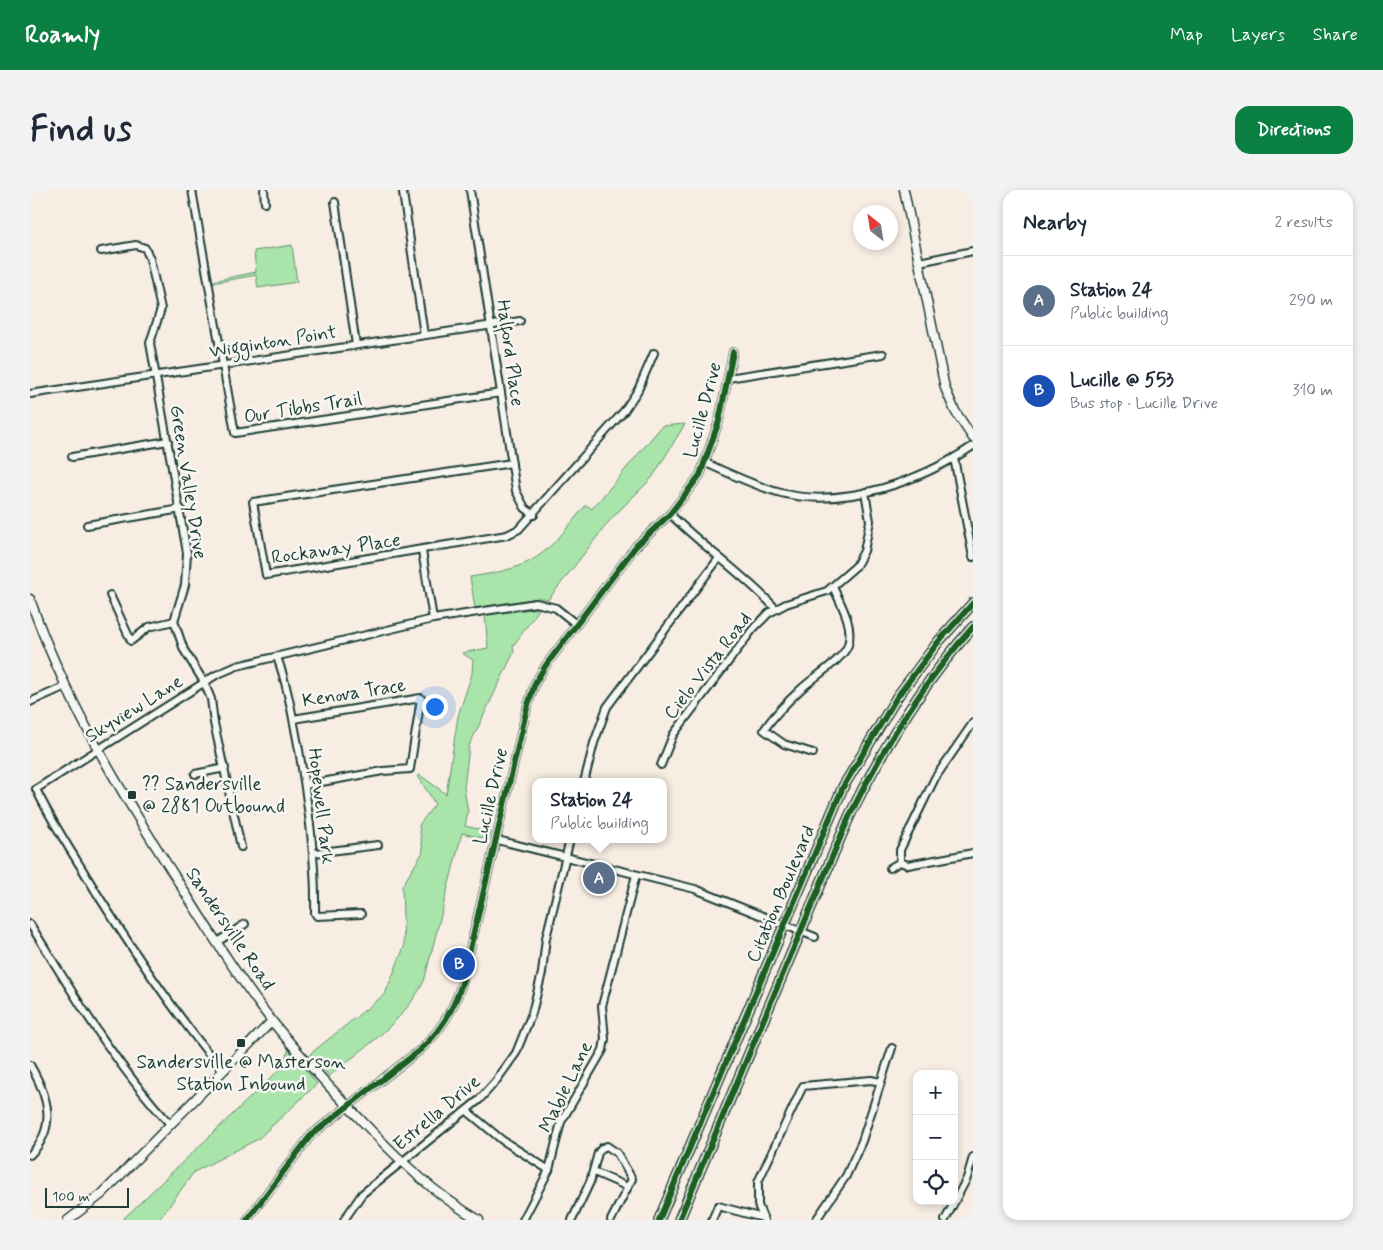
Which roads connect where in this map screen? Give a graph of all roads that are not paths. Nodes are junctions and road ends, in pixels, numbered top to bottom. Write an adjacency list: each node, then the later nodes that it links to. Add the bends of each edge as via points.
1 (192, 190): 18 (street, Our Tibbs Trail)
2 (264, 190): 7 (street)
3 (470, 190): 12 (street, Halford Place)
4 (904, 190): 10 (street)
5 (403, 193): 13 (street)
6 (335, 202): 14 (street)
7 (265, 203)
8 (101, 251): 19 (street, Green Valley Drive, via 136,245 145,248 150,259 160,309 150,343)
9 (973, 251): 10 (street)
10 (919, 262): 23 (street, via 945,388 955,411)
11 (520, 320): 12 (street, Wigginton Point)
12 (491, 325): 13 (street, Wigginton Point); 21 (street, Halford Place)
13 (424, 335): 14 (street, Wigginton Point)
14 (356, 345): 18 (street, Wigginton Point)
15 (733, 352): 20 (street, Lucille Drive)
16 (654, 353): 33 (street, Rockaway Place, via 638,390 624,411)
17 (883, 354): 20 (street)
18 (223, 365): 19 (street, Wigginton Point); 21 (street, Our Tibbs Trail, via 235,433)
19 (156, 375): 22 (street, Wigginton Point); 24 (street, Green Valley Drive)
20 (728, 378): 29 (street, Lucille Drive, via 720,421)
21 (500, 392): 28 (street, Halford Place)
22 (30, 394)
23 (973, 438)
24 (168, 441): 26 (street); 31 (street, Green Valley Drive)
25 (973, 446): 27 (street)
26 (72, 457)
27 (954, 458): 30 (street, via 919,477); 36 (street)
28 (512, 463): 33 (street, Halford Place, via 518,496); 35 (street, Rockaway Place, via 252,502 266,575)
29 (706, 463): 30 (street, via 783,494 835,496); 32 (street, Lucille Drive)
30 (865, 492): 38 (street, Cielo Vista Road, via 870,521 864,551 856,566)
31 (181, 510): 34 (street); 44 (street, Green Valley Drive, via 187,561 185,585)
32 (670, 514): 37 (street); 45 (street, Lucille Drive, via 636,546)
33 (534, 515): 35 (street, Rockaway Place, via 507,536)
34 (87, 525)
35 (422, 551): 43 (street)
36 (973, 557)
37 (719, 558): 42 (street); 58 (street, via 607,707)
38 (833, 586): 42 (street, Cielo Vista Road, via 828,591); 54 (street, via 846,617 848,647 800,689 764,730 784,744)
39 (110, 595): 44 (street, via 131,641 150,627)
40 (30, 599): 49 (street, Sandersville Road)
41 (973, 603): 73 (main road, Citation Boulevard, via 939,641 867,745 843,787)
42 (776, 609): 55 (street, Cielo Vista Road, via 753,629 673,735)
43 (433, 618): 45 (street, Skyview Lane, via 536,603 556,608); 47 (street, Skyview Lane)
44 (174, 621): 48 (street, via 184,650)
45 (576, 624): 60 (street, Lucille Drive, via 535,683)
46 (973, 627): 74 (main road, Citation Boulevard, via 908,711 872,770)
47 (277, 657): 48 (street, Skyview Lane, via 237,666); 51 (street, Hopewell Park)
48 (204, 682): 53 (street, Skyview Lane); 56 (street, via 211,699)
49 (66, 686): 50 (street); 53 (street, Sandersville Road)
50 (30, 702)
51 (293, 719): 59 (street, Hopewell Park); 59 (street, Kenova Trace, via 421,698 410,769)
52 (973, 723): 67 (street, via 935,778 900,850)
53 (99, 748): 76 (street, Sandersville Road, via 143,826); 80 (street, Skyview Lane, via 36,789 146,970)
54 (813, 753)
55 (662, 765)
56 (225, 768): 57 (street); 63 (street)
57 (195, 774)
58 (585, 778)
59 (305, 785): 64 (street, Hopewell Park)
60 (497, 840): 66 (street); 82 (street, Lucille Drive, via 456,1002 430,1041)
61 (569, 843): 66 (street, Estrella Drive)
62 (378, 844): 64 (street)
63 (241, 848)
64 (314, 853): 70 (street, Hopewell Park, via 316,916)
65 (973, 853): 67 (street, via 908,865)
66 (566, 856): 69 (street); 83 (street, Estrella Drive, via 546,938 542,974 525,1033 507,1067)
67 (900, 862): 68 (street)
68 (890, 868)
69 (636, 874): 73 (street, via 695,889); 88 (street, Mable Lane, via 602,1006 603,1050 561,1122)
70 (361, 914)
71 (30, 924): 84 (street, via 102,1038)
72 (245, 924): 76 (street)
73 (784, 925): 74 (street); 100 (main road, Citation Boulevard)
74 (800, 931): 75 (street); 101 (main road, Citation Boulevard)
75 (815, 937)
76 (217, 942): 77 (street, Sandersville Road)
77 (272, 1020): 80 (street); 82 (street, Sandersville Road)
78 (892, 1048): 81 (street)
79 (30, 1065): 85 (street, via 44,1091 49,1119 42,1139)
80 (222, 1070): 84 (street)
81 (882, 1082): 92 (street, via 871,1080 803,1086 758,1182 758,1205); 103 (street, via 846,1176)
82 (346, 1106): 87 (street, Sandersville Road); 94 (street, Lucille Drive, via 311,1134)
83 (467, 1111): 87 (street, Estrella Drive); 88 (street, via 502,1140)
84 (170, 1124): 93 (street, via 102,1194)
85 (30, 1155)
86 (973, 1156): 90 (street)
87 (402, 1162): 95 (street, Estrella Drive, via 362,1194); 96 (street, Sandersville Road)
88 (550, 1170): 97 (street, Mable Lane)
89 (594, 1172): 91 (street); 91 (street, via 598,1153 607,1146 613,1148 632,1179); 98 (street)
90 (970, 1179): 104 (street)
91 (628, 1187): 99 (street)
92 (763, 1219): 102 (street, via 718,1206)
93 (68, 1220)
94 (247, 1220)
95 (344, 1220)
96 (479, 1220)
97 (523, 1220)
98 (572, 1220)
99 (611, 1220)
100 (659, 1220)
101 (679, 1220)
102 (712, 1220)
103 (816, 1220)
104 (945, 1220)

